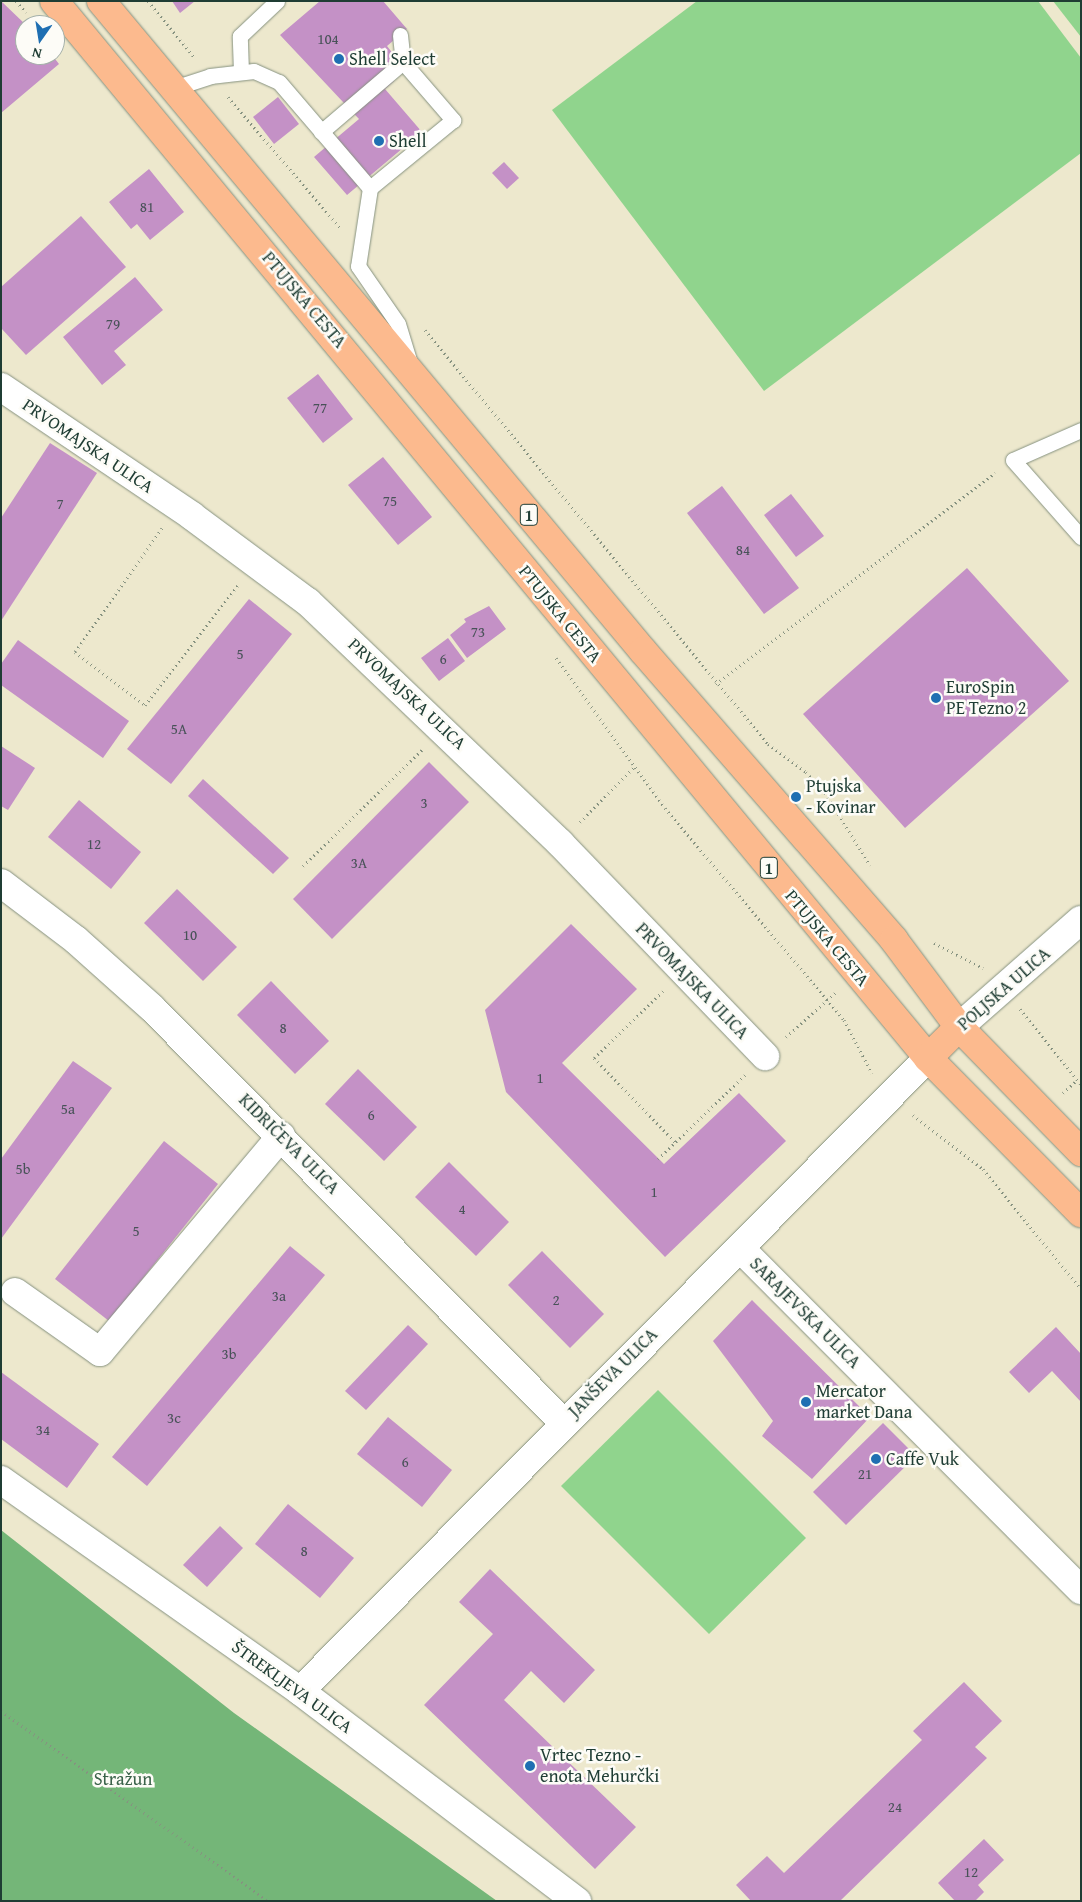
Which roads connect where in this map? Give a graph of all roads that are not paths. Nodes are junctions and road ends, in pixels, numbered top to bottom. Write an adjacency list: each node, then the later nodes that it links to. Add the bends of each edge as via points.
1 (54, 1): 18 (main road, PTUJSKA CESTA / 1)
2 (278, 1): 6 (lane, via 240,36)
3 (109, 6): 7 (main road, PTUJSKA CESTA / 1)
4 (400, 35): 5 (lane)
5 (403, 62): 8 (lane); 9 (lane, via 453,120)
6 (241, 72): 7 (lane, via 210,76); 8 (lane, via 254,71 279,82)
7 (174, 88): 10 (main road, PTUJSKA CESTA / 1)
8 (321, 132): 9 (lane)
9 (370, 188): 10 (lane, via 358,266 363,280 398,324)
10 (415, 378): 16 (main road, PTUJSKA CESTA / 1, via 726,749 894,940)
11 (1, 387): 17 (street, PRVOMAJSKA ULICA, via 177,506 308,602 444,728 560,843 681,973)
12 (1081, 430): 13 (lane, via 1013,460)
13 (1081, 537)
14 (1, 883): 19 (street, KIDRIČEVA ULICA, via 76,940 152,1008)
15 (1081, 920): 16 (street, POLJSKA ULICA)
16 (959, 1027): 18 (main road, POLJSKA ULICA); 20 (main road, PTUJSKA CESTA / 1)
17 (765, 1056)
18 (928, 1058): 21 (main road, PTUJSKA CESTA / 1); 22 (street, JANŠEVA ULICA)
19 (281, 1136): 23 (street, via 100,1352); 24 (street, KIDRIČEVA ULICA)
20 (1081, 1152)
21 (1081, 1213)
22 (740, 1248): 24 (street, JANŠEVA ULICA); 26 (street, SARAJEVSKA ULICA)
23 (15, 1292)
24 (563, 1422): 27 (street, JANŠEVA ULICA)
25 (5, 1485): 27 (street, ŠTREKLJEVA ULICA)
26 (1081, 1590)
27 (300, 1691): 28 (street, ŠTREKLJEVA ULICA)
28 (578, 1901)

